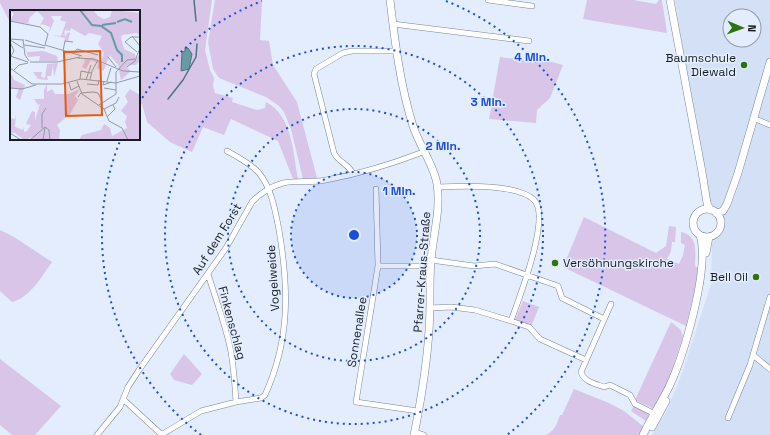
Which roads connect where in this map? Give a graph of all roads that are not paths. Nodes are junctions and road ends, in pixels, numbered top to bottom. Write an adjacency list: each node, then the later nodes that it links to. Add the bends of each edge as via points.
1 (390, 0): 6 (main road, Pfarrer-Kraus-Straße)
2 (488, 0): 4 (street)
3 (670, 0): 14 (main road)
4 (521, 2): 5 (street)
5 (532, 6)
6 (393, 24): 7 (street); 8 (main road, Pfarrer-Kraus-Straße)
7 (529, 41)
8 (397, 51): 13 (main road, Pfarrer-Kraus-Straße, via 411,121); 16 (street, via 343,53 316,69 314,74 334,153)
9 (770, 62): 10 (main road)
10 (754, 118): 11 (street); 15 (main road)
11 (770, 125)
12 (226, 151): 18 (street, via 251,165)
13 (423, 152): 16 (street, Auf dem Forst); 17 (main road, Pfarrer-Kraus-Straße, via 434,172)
14 (700, 165): 20 (main road); 21 (main road, via 707,203)
15 (738, 173): 21 (main road, via 723,211); 22 (main road, via 732,204)
16 (353, 174): 18 (street, Auf dem Forst, via 324,181 283,183)
17 (438, 188): 25 (main road, Pfarrer-Kraus-Straße); 28 (street, via 487,186 523,194 533,199 539,209 540,220)
18 (269, 189): 27 (street, Auf dem Forst, via 252,202); 38 (street, Vogelweide, via 277,222 285,278 284,333 265,395)
19 (376, 189): 26 (street, Sonnenallee)
20 (701, 211): 21 (main road); 23 (main road, via 693,224)
21 (713, 211): 22 (main road)
22 (721, 220): 24 (main road, via 719,230)
23 (700, 235): 24 (main road); 40 (main road, via 701,275 696,305 676,370)
24 (709, 237): 40 (main road, via 701,294 689,344 680,371)
25 (431, 263): 26 (street); 28 (street, via 474,266 491,264); 31 (main road, Pfarrer-Kraus-Straße)
26 (378, 266): 39 (street, Sonnenallee, via 356,402)
27 (208, 274): 37 (street, Auf dem Forst, via 139,370); 38 (street, Finkenschlag, via 231,351)
28 (526, 275): 32 (street, via 558,286 562,298); 33 (street)
29 (770, 297): 34 (street)
30 (611, 304): 32 (street)
31 (430, 308): 33 (street, via 475,310); 39 (main road, Pfarrer-Kraus-Straße, via 428,349)
32 (604, 319): 35 (street)
33 (511, 321): 35 (street, via 529,328 540,339)
34 (753, 355): 36 (street); 41 (street)
35 (586, 360): 40 (street, via 581,372 586,380 604,388 610,386 630,395 635,404)
36 (770, 369)
37 (124, 399): 43 (street, Auf dem Forst); 44 (street)
38 (236, 402): 44 (street, Vogelweide, via 201,411)
39 (418, 411): 42 (main road, Pfarrer-Kraus-Straße)
40 (657, 414): 46 (main road); 47 (main road)
41 (728, 418)
42 (414, 434): 45 (street, Pfarrer-Kraus-Straße)
43 (97, 435)
44 (161, 435)
45 (424, 435)
46 (643, 435)
47 (648, 435)

